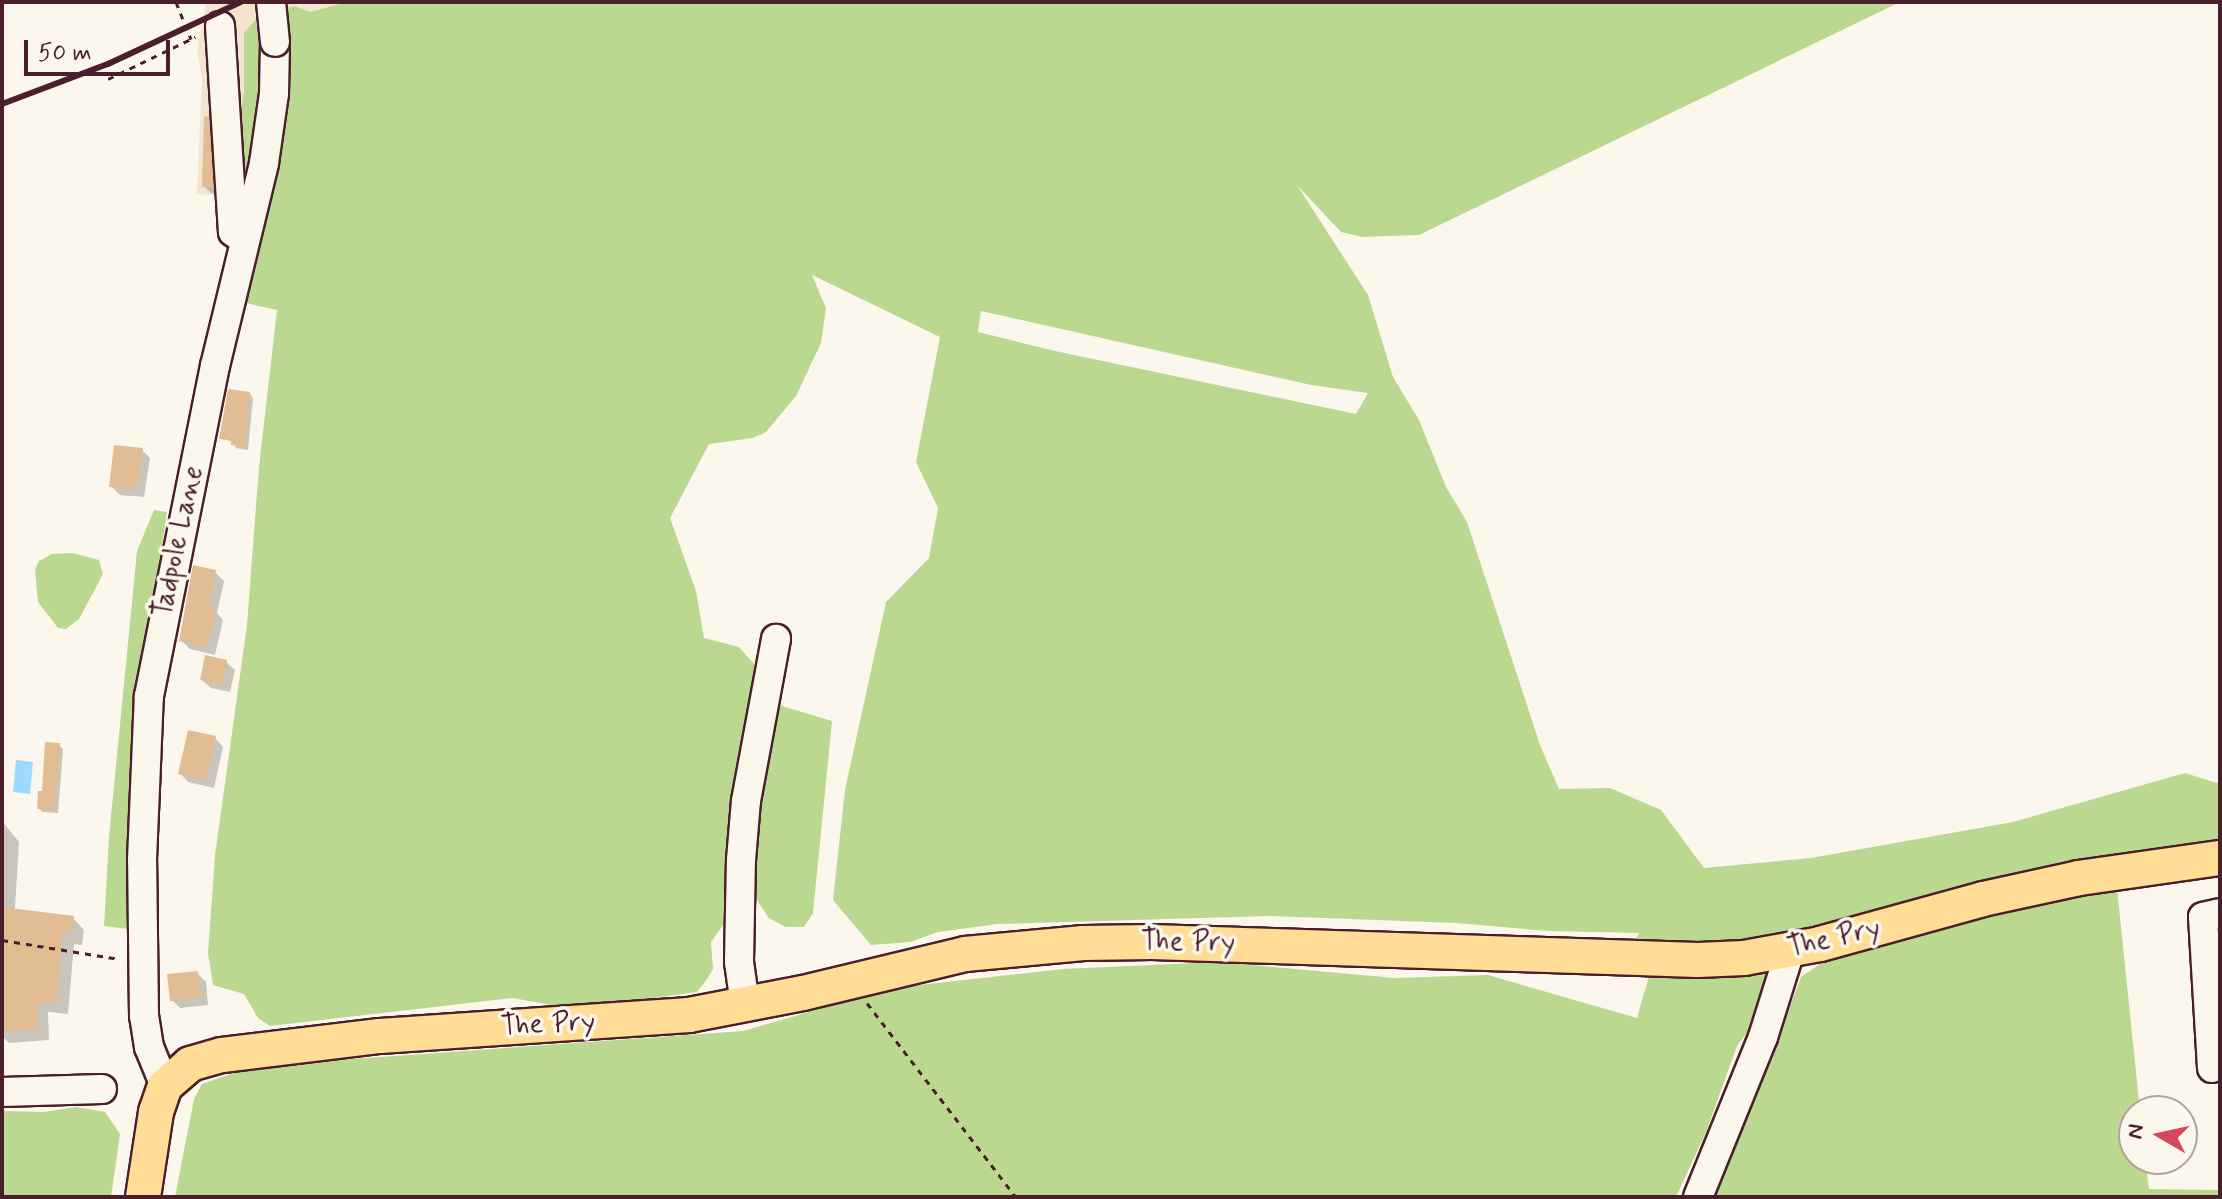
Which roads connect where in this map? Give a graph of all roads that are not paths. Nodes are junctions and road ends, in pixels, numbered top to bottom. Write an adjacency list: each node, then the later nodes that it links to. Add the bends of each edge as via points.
1 (271, 2): 3 (street, Tadpole Lane, bridge, via 271,123)
2 (220, 26): 3 (street, via 233,232)
3 (245, 240): 10 (street, Tadpole Lane, via 149,696 143,964 149,1047)
4 (776, 639): 8 (street, via 746,801 741,860 739,962)
5 (2220, 858): 7 (main road, The Pry, via 2052,884)
6 (2220, 913): 9 (street, via 2203,917)
7 (1790, 951): 8 (main road, The Pry, via 1698,960 1083,943 965,954); 14 (street, via 1736,1110)
8 (745, 1005): 10 (main road, The Pry, via 638,1020 277,1046 190,1064)
9 (2212, 1068)
10 (165, 1086): 13 (main road)
11 (102, 1089): 12 (street)
12 (2, 1092)
13 (143, 1197)
14 (1698, 1197)

